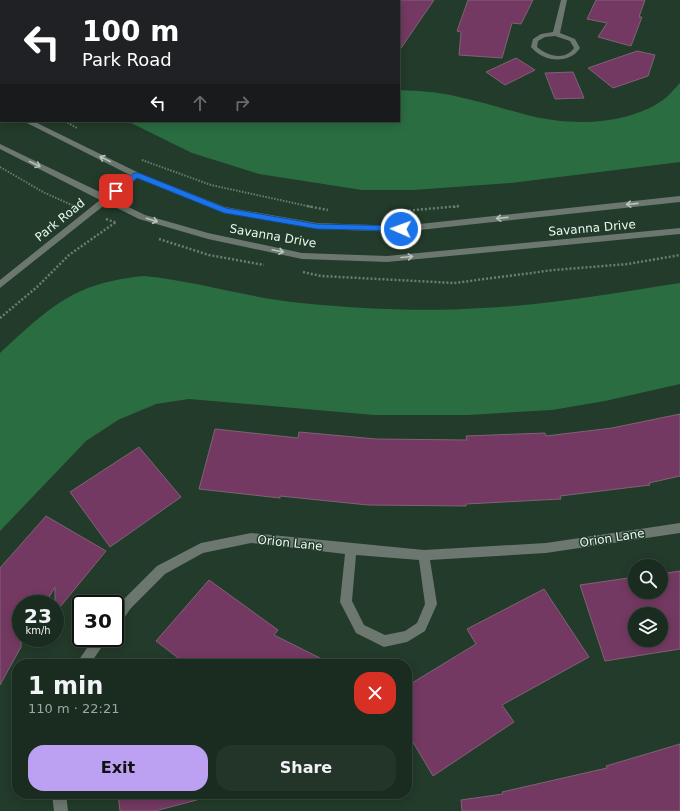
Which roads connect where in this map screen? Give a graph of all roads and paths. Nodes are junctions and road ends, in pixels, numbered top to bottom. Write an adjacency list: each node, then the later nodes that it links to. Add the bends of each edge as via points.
1 (564, 0): 2 (street)
2 (556, 34): 2 (street, via 538,37 534,47 541,54 554,57 567,56 575,51 577,48 573,40)
3 (29, 122): 8 (street, Savanna Drive, one-way to 3)
4 (68, 122): 5 (path)
5 (78, 128)
6 (0, 146): 9 (street, Savanna Drive, one-way to 9)
7 (137, 158): 12 (path, via 211,185)
8 (136, 175): 9 (street, Park Road); 10 (street, Savanna Drive, one-way to 8, via 401,229 317,226 224,210)
9 (106, 199): 15 (street, Savanna Drive, one-way to 15, via 142,217 208,236 302,256 387,259); 16 (street, Park Road)
10 (680, 199)
11 (464, 206): 13 (path)
12 (331, 211)
13 (390, 213)
14 (116, 222): 17 (path, via 69,255 37,287)
15 (680, 231)
16 (0, 285)
17 (0, 318)
18 (680, 528): 20 (street, Orion Lane, via 546,548)
19 (351, 549): 20 (street, Orion Lane); 20 (street, via 346,602 360,629 384,641 408,636 422,627 431,604); 21 (street, Orion Lane, via 251,538 201,548 161,570)
20 (424, 554)
21 (124, 608)
22 (95, 647): 23 (street)
23 (86, 659)
24 (60, 799): 25 (street)
25 (61, 811)

